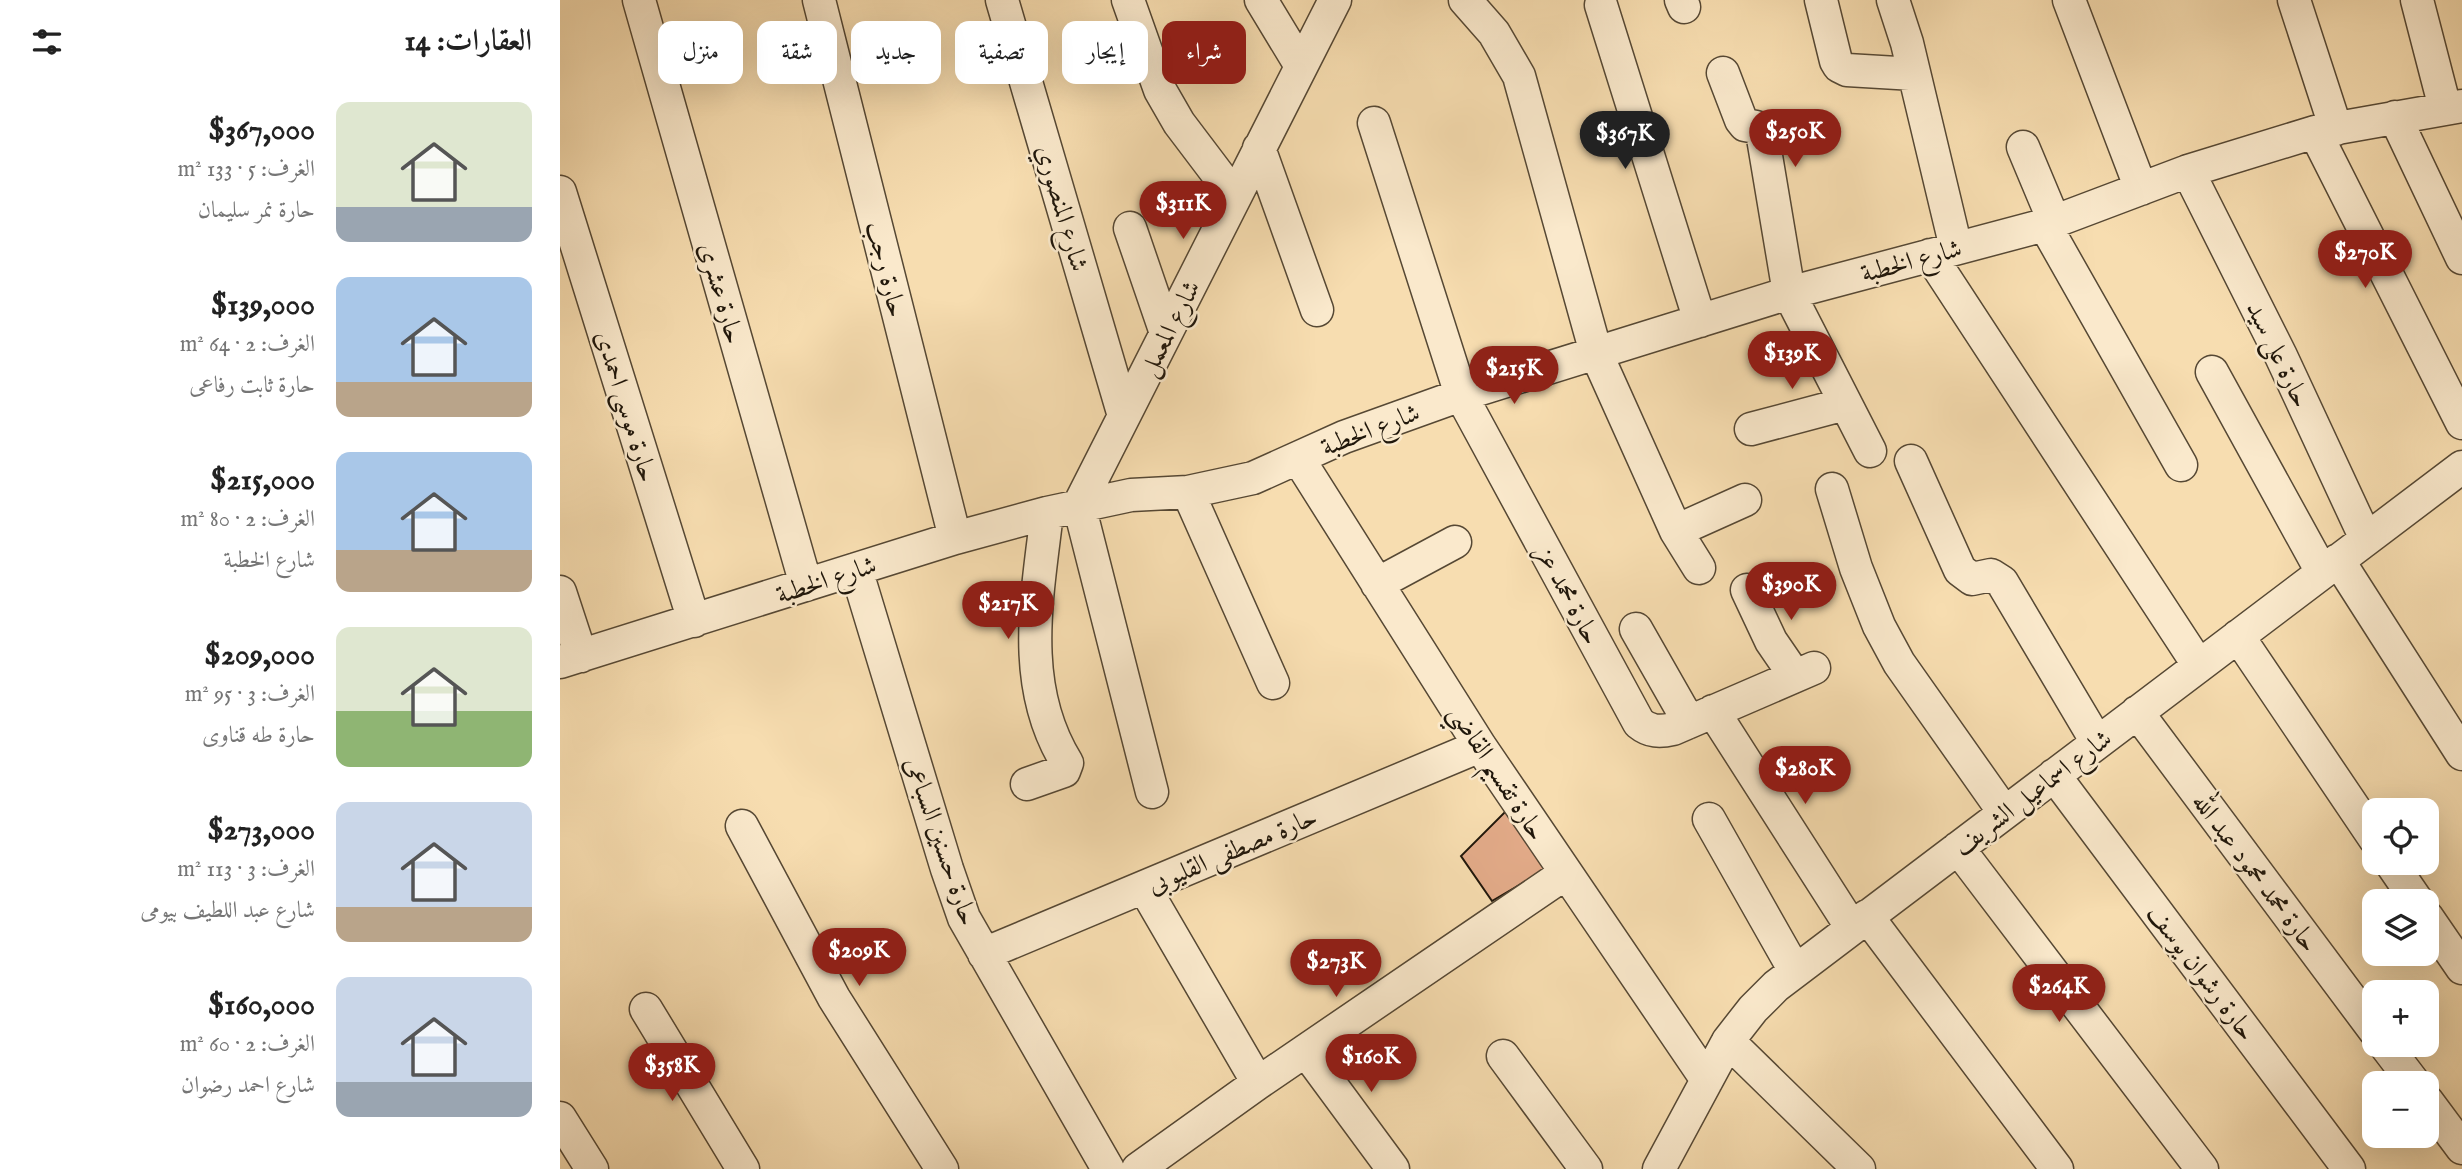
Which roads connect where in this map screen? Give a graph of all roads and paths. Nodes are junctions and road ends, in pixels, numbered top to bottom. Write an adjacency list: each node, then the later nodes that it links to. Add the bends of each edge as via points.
1 (639, 0): 61 (street, حارة عشرى)
2 (819, 0): 54 (street, حارة رجب)
3 (1002, 0): 40 (street, شارع المنصوري)
4 (1128, 0): 26 (street, via 1160,90)
5 (1261, 0): 14 (street)
6 (1335, 0): 14 (street, شارع المعمل)
7 (1465, 0): 36 (street, via 1494,33 1519,76)
8 (1821, 0): 16 (street, via 1839,66 1847,71)
9 (1893, 0): 16 (street)
10 (2069, 0): 24 (street)
11 (2294, 0): 20 (street)
12 (2417, 0): 17 (street)
13 (1601, 5): 34 (street)
14 (1301, 66): 22 (street, شارع المعمل)
15 (1723, 73): 32 (street, via 1741,120 1762,132)
16 (1914, 74): 30 (street)
17 (2454, 107): 18 (street, شارع الخطبة)
18 (2395, 117): 20 (street, شارع الخطبة); 27 (street)
19 (1374, 123): 38 (street, حارة محمد عز)
20 (2325, 131): 23 (street, شارع الخطبة); 41 (street)
21 (2023, 147): 28 (street)
22 (1259, 148): 26 (street, شارع المعمل); 33 (street)
23 (2188, 171): 24 (street, شارع الخطبة); 55 (street, حارة على سيد)
24 (2141, 189): 28 (street, شارع الخطبة)
25 (560, 192): 64 (street, حارة موسى احمدى)
26 (1235, 197): 35 (street, شارع المعمل)
27 (2452, 214): 31 (street)
28 (2050, 223): 30 (street, شارع الخطبة); 46 (street)
29 (1130, 228): 35 (street)
30 (1943, 251): 32 (street, شارع الخطبة); 68 (street, via 2024,402)
31 (2462, 258)
32 (1789, 293): 34 (street, شارع الخطبة); 39 (street)
33 (1317, 310)
34 (1700, 321): 36 (street, شارع الخطبة)
35 (1166, 333): 40 (street, شارع المعمل)
36 (1596, 353): 38 (street, شارع الخطبة); 53 (street)
37 (2212, 372): 57 (street)
38 (1461, 395): 44 (street, شارع الخطبة); 71 (street, حارة محمد عز, via 1639,723 1664,732)
39 (1845, 404): 42 (street); 43 (street)
40 (1124, 416): 51 (street, شارع المعمل)
41 (2462, 423)
42 (1751, 429)
43 (1870, 452)
44 (1298, 458): 49 (street, شارع الخطبة, via 1253,478); 60 (street, حارة تقسيم القاضي)
45 (1911, 461): 72 (street, via 1960,570 1972,579 1990,575 2002,582)
46 (2181, 465)
47 (2460, 474): 55 (street, شارع اسماعيل الشريف)
48 (1832, 489): 78 (street, via 1879,626 1899,663)
49 (1188, 492): 51 (street, شارع الخطبة, via 1131,495); 69 (street)
50 (1745, 500): 53 (street)
51 (1079, 505): 52 (street, شارع الخطبة); 77 (street)
52 (1046, 513): 54 (street, شارع الخطبة); 76 (street, via 1035,662 1046,719 1067,763 1063,771)
53 (1676, 531): 58 (street)
54 (955, 538): 59 (street, شارع الخطبة)
55 (2366, 539): 57 (street, شارع اسماعيل الشريف)
56 (1455, 541): 60 (street)
57 (2330, 566): 66 (street, شارع اسماعيل الشريف); 74 (street)
58 (1699, 568)
59 (856, 569): 61 (street, شارع الخطبة); 87 (street, حارة حسنين السباعى, via 947,869 964,918)
60 (1377, 584): 73 (street, حارة تقسيم القاضي)
61 (806, 585): 64 (street, شارع الخطبة)
62 (1747, 590): 71 (street, حارة محمد عز, via 1771,641 1805,672)
63 (560, 592): 67 (street)
64 (694, 621): 67 (street, شارع الخطبة)
65 (1636, 629): 71 (street)
66 (2238, 636): 68 (street, شارع اسماعيل الشريف); 80 (street)
67 (571, 659)
68 (2199, 666): 70 (street, شارع اسماعيل الشريف)
69 (1273, 683)
70 (2137, 712): 72 (street, شارع اسماعيل الشريف); 91 (street, حارة محمد محمود عبد الله)
71 (1701, 717): 85 (street)
72 (2097, 742): 75 (street, شارع اسماعيل الشريف)
73 (1480, 746): 83 (street, حارة تقسيم القاضي); 84 (street, حارة مصطفى القليوبى)
74 (2462, 754)
75 (2054, 775): 78 (street, شارع اسماعيل الشريف); 113 (street, حارة رشوان يوسف)
76 (1027, 784)
77 (1152, 792)
78 (2004, 812): 82 (street, شارع اسماعيل الشريف)
79 (1709, 819): 89 (street)
80 (2362, 820)
81 (742, 826): 105 (street, via 834,998)
82 (1958, 848): 85 (street, شارع اسماعيل الشريف); 112 (street)
83 (1566, 873): 93 (street); 97 (street, حارة تقسيم القاضي)
84 (1144, 887): 87 (street, حارة مصطفى القليوبى); 98 (street)
85 (1860, 922): 89 (street, شارع اسماعيل الشريف); 111 (street)
86 (2439, 934): 88 (street)
87 (984, 954): 106 (street, حارة حسنين السباعى)
88 (2462, 968)
89 (1795, 971): 92 (street, شارع اسماعيل الشريف, via 1753,1009)
90 (646, 1009): 104 (street)
91 (2362, 1014)
92 (1728, 1041): 97 (street, شارع اسماعيل الشريف); 110 (street)
93 (1306, 1051): 98 (street); 108 (street)
94 (1503, 1056): 109 (street)
95 (2394, 1057): 96 (street)
96 (2405, 1071)
97 (1707, 1080): 102 (street, شارع اسماعيل الشريف)
98 (1258, 1083): 107 (street)
99 (2439, 1117): 101 (street)
100 (560, 1118): 103 (street)
101 (2462, 1148)
102 (1660, 1168)
103 (592, 1169)
104 (743, 1169)
105 (942, 1169)
106 (1108, 1169)
107 (1138, 1169)
108 (1393, 1169)
109 (1586, 1169)
110 (1859, 1169)
111 (2057, 1169)
112 (2202, 1169)
113 (2349, 1169)

